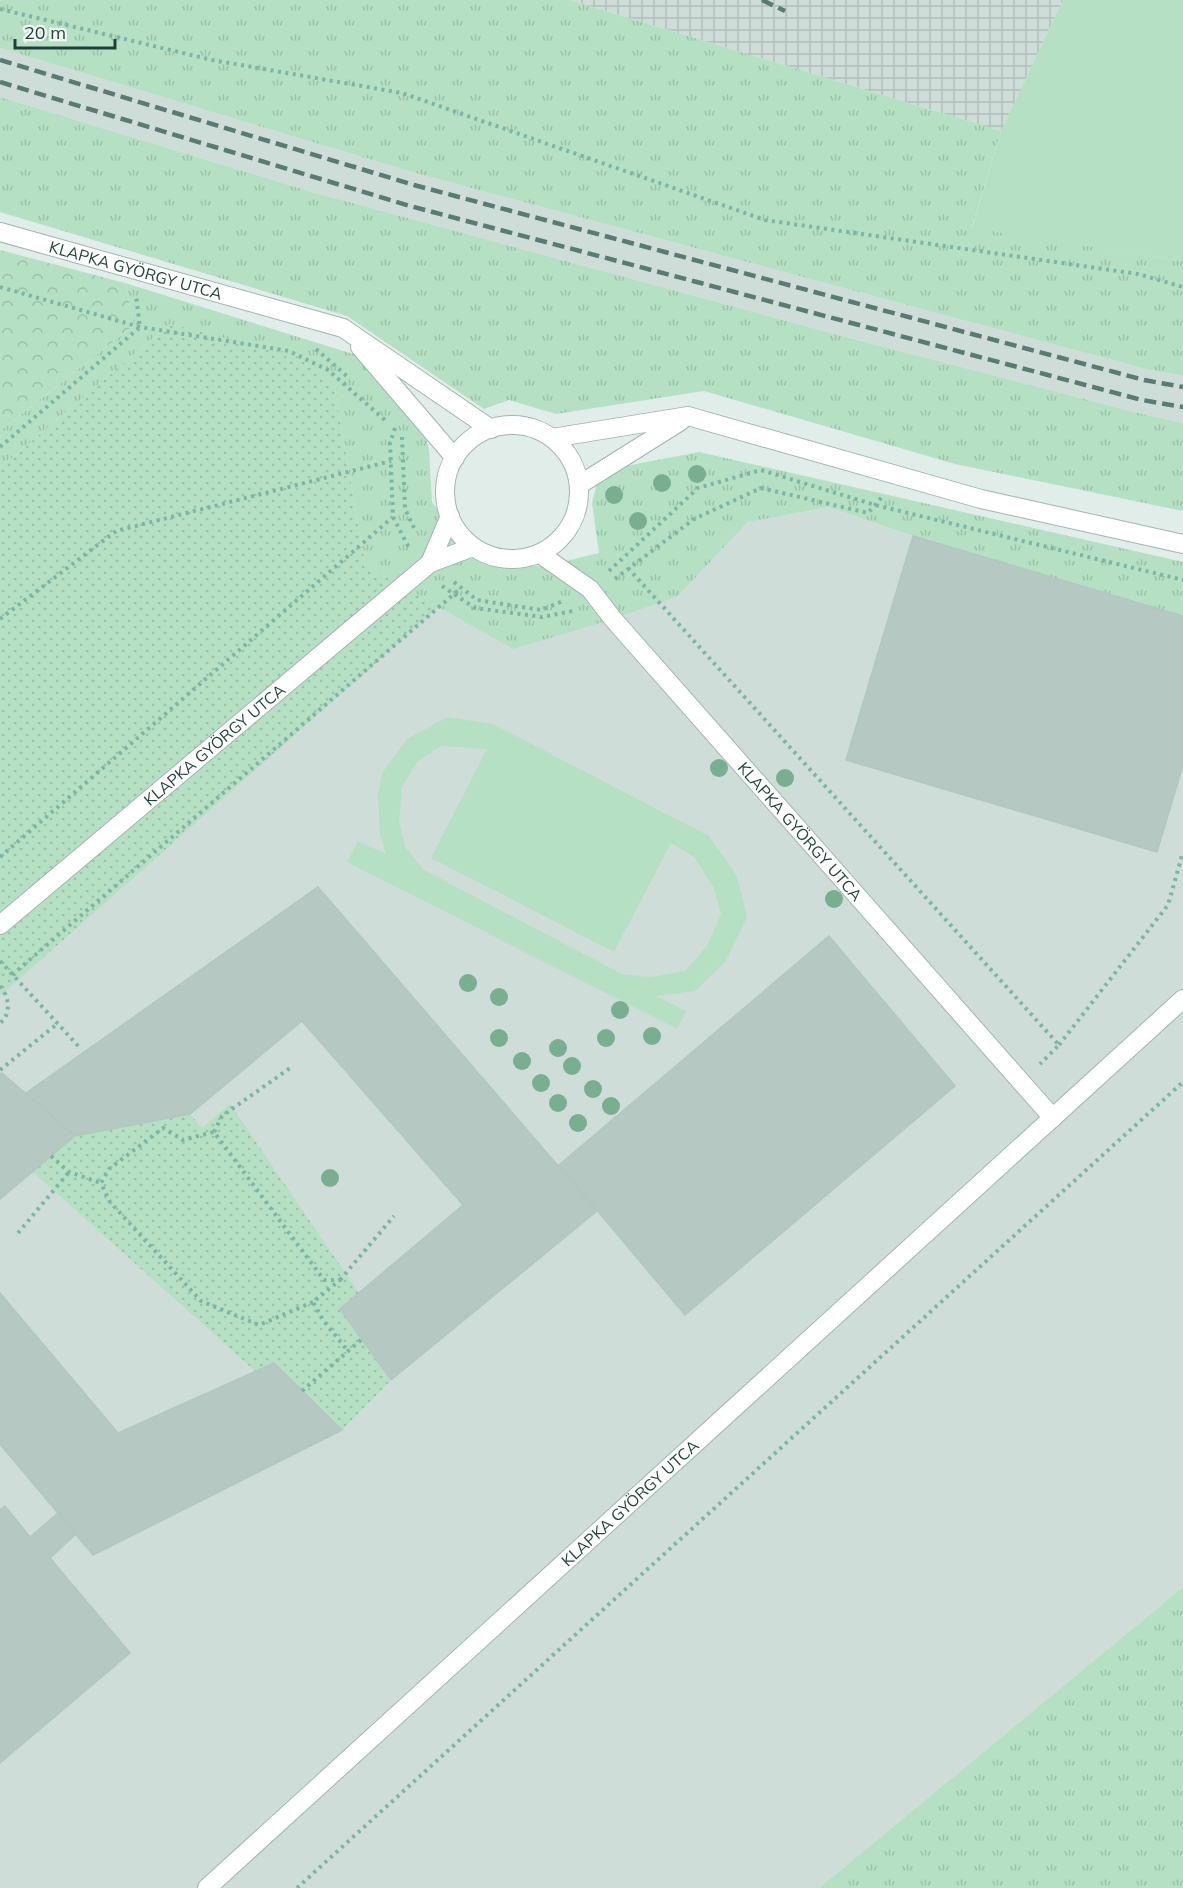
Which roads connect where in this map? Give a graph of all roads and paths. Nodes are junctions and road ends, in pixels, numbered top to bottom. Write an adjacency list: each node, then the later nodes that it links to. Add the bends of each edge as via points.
1 (0, 9): 5 (path, via 212,60 402,93 765,220 1138,274)
2 (0, 232): 3 (street, KLAPKA GYÖRGY UTCA)
3 (133, 268): 6 (path); 7 (street, KLAPKA GYÖRGY UTCA)
4 (0, 287): 6 (path)
5 (1183, 288)
6 (140, 327): 11 (path); 20 (path, via 289,351 328,370 402,437 405,509)
7 (343, 328): 9 (street, KLAPKA GYÖRGY UTCA); 12 (street)
8 (688, 416): 10 (street); 14 (street); 17 (street, via 981,499)
9 (491, 429): 10 (street, via 510,423 533,428); 12 (street, via 464,445)
10 (552, 438): 14 (street, via 566,451)
11 (0, 447)
12 (455, 458): 15 (street, via 447,476)
13 (391, 461): 25 (path, via 116,531)
14 (579, 485): 19 (street, via 579,504 573,522 559,540)
15 (450, 516): 18 (street); 20 (street, KLAPKA GYÖRGY UTCA)
16 (393, 517): 27 (path)
17 (1183, 544)
18 (473, 547): 19 (street, via 494,556 517,559); 20 (street, KLAPKA GYÖRGY UTCA)
19 (540, 554): 24 (street, KLAPKA GYÖRGY UTCA)
20 (430, 563): 23 (path); 28 (street, KLAPKA GYÖRGY UTCA)
21 (628, 568): 35 (path)
22 (1183, 580): 24 (path, via 875,505 761,470 698,488)
23 (462, 588): 24 (path, via 477,600 541,610); 30 (path)
24 (590, 589): 40 (street, KLAPKA GYÖRGY UTCA)
25 (0, 619)
26 (1183, 852): 35 (path, via 1168,905)
27 (0, 857)
28 (0, 925)
29 (0, 961): 30 (path)
30 (12, 975): 34 (path)
31 (0, 986): 33 (path, via 8,1005 5,1020)
32 (1183, 999): 41 (street, KLAPKA GYÖRGY UTCA)
33 (0, 1023)
34 (57, 1023): 36 (path); 38 (path)
35 (1059, 1045): 40 (path)
36 (81, 1049)
37 (293, 1066): 42 (path, via 222,1116)
38 (0, 1070)
39 (1183, 1082): 54 (path)
40 (1022, 1083): 41 (street, KLAPKA GYÖRGY UTCA)
41 (1053, 1118): 53 (street, KLAPKA GYÖRGY UTCA)
42 (214, 1132): 45 (path, via 183,1140 163,1128 109,1169); 48 (path, via 324,1280)
43 (51, 1156): 44 (path)
44 (69, 1172): 45 (path); 47 (path)
45 (100, 1183): 49 (path, via 110,1202 201,1301 259,1325)
46 (394, 1216): 48 (path)
47 (18, 1233)
48 (339, 1280): 49 (path)
49 (313, 1302): 51 (path)
50 (362, 1339): 51 (path)
51 (348, 1351): 52 (path)
52 (303, 1391)
53 (207, 1888)
54 (297, 1888)

